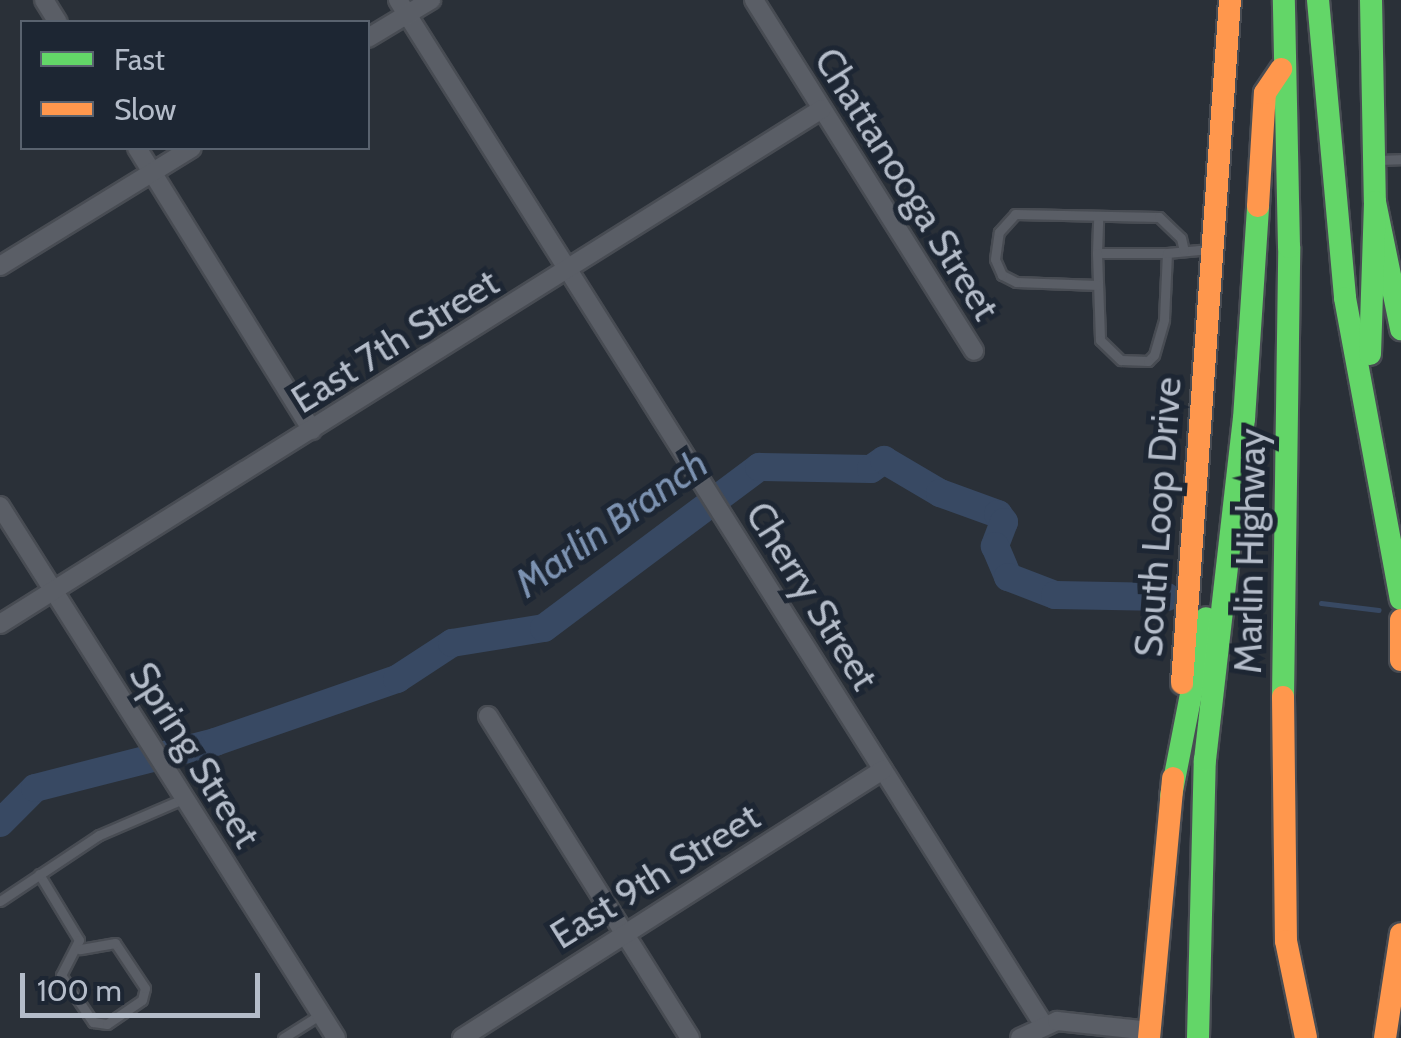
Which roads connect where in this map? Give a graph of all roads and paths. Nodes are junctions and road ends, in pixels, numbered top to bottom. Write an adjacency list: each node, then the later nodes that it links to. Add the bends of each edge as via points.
1 (432, 0): 7 (street)
2 (754, 0): 10 (street, Chattanooga Street)
3 (1230, 0): 18 (main road, South Loop Drive)
4 (1284, 0): 9 (main road, Marlin Highway)
5 (1318, 0): 29 (main road, via 1346,298)
6 (1371, 0): 14 (main road)
7 (402, 7): 8 (street); 23 (street, Cherry Street)
8 (370, 36)
9 (1284, 63): 27 (main road, via 1265,94); 47 (main road, Marlin Highway, via 1289,247 1281,806 1286,940)
10 (822, 109): 23 (street, East 7th Street); 26 (street, Chattanooga Street)
11 (138, 150): 15 (street)
12 (189, 150): 15 (street)
13 (1401, 159): 14 (lane)
14 (1374, 160): 16 (main road)
15 (152, 172): 22 (street); 28 (street)
16 (1374, 202): 25 (main road); 29 (main road)
17 (1098, 216): 19 (lane, via 1160,217 1181,238); 20 (lane); 24 (lane, via 1015,214 998,232 996,258 1002,274 1016,282)
18 (1212, 249): 19 (lane); 38 (main road, South Loop Drive)
19 (1184, 251): 21 (lane)
20 (1097, 252): 21 (lane); 24 (lane)
21 (1167, 253): 24 (lane, via 1164,319 1148,361 1107,352 1100,340)
22 (0, 266)
23 (570, 272): 28 (street, East 7th Street); 37 (street, Cherry Street)
24 (1098, 285)
25 (1401, 329)
26 (974, 351)
27 (1244, 419): 38 (main road); 54 (main road, via 1205,760)
28 (312, 430): 31 (street, East 7th Street)
29 (1371, 452): 32 (main road)
30 (0, 506): 31 (street, Spring Street)
31 (53, 592): 34 (street, East 7th Street); 39 (street, Spring Street)
32 (1401, 599)
33 (1401, 620): 35 (main road)
34 (0, 624)
35 (1401, 660)
36 (488, 716): 42 (street)
37 (884, 770): 42 (street, East 9th Street); 46 (street, Cherry Street)
38 (1171, 796): 48 (main road, South Loop Drive)
39 (185, 798): 40 (lane, via 99,835); 45 (street, Spring Street)
40 (39, 874): 41 (lane); 44 (lane)
41 (0, 900)
42 (624, 934): 51 (street, East 9th Street); 52 (street)
43 (1401, 934): 55 (main road)
44 (80, 949): 44 (lane, via 61,974 96,1024 142,1000 146,988 115,943)
45 (321, 1014): 49 (lane); 50 (street, Spring Street)
46 (1043, 1024): 48 (street, via 1080,1020); 53 (street)
47 (1306, 1034)
48 (1150, 1035)
49 (283, 1038)
50 (336, 1038)
51 (462, 1038)
52 (690, 1038)
53 (1020, 1038)
54 (1198, 1038)
55 (1385, 1038)

